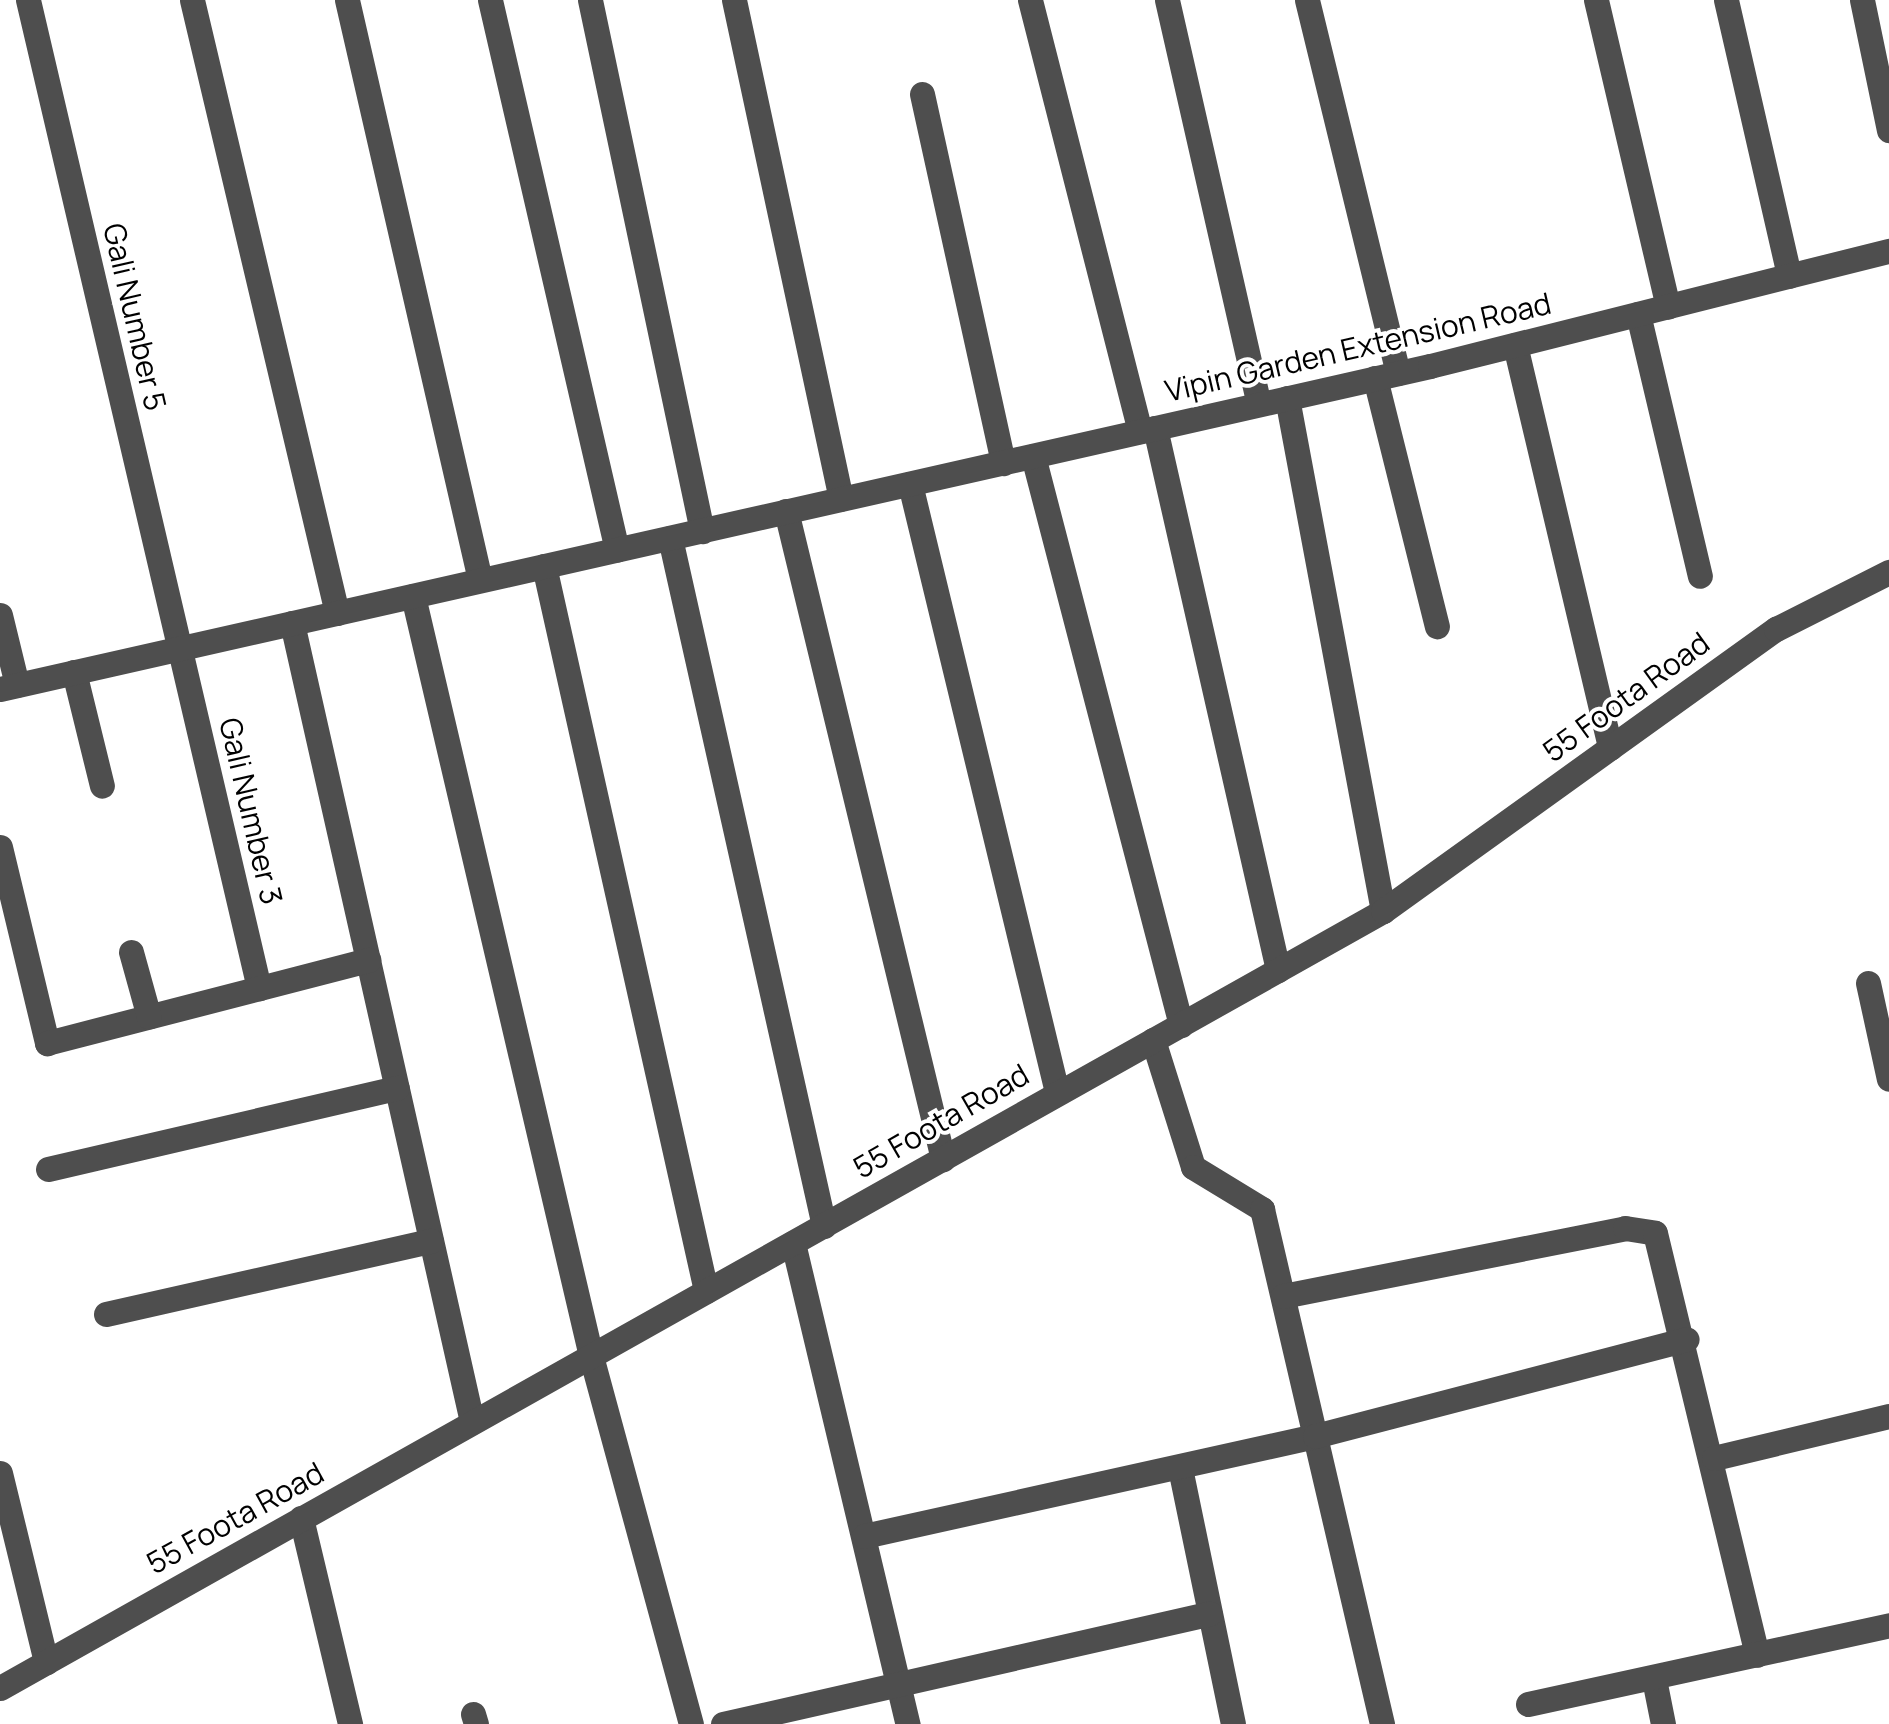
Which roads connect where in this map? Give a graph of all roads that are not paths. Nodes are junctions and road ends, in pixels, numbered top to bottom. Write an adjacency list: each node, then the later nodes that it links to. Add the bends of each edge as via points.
1 (28, 0): 41 (street, Gali Number 5)
2 (192, 0): 37 (street)
3 (347, 0): 35 (street)
4 (490, 0): 31 (street)
5 (590, 0): 29 (street)
6 (734, 0): 27 (street)
7 (1030, 0): 23 (street)
8 (1167, 0): 22 (street)
9 (1307, 0): 20 (street)
10 (1596, 0): 17 (street)
11 (1726, 0): 16 (street)
12 (1862, 0): 14 (street)
13 (922, 94): 25 (street)
14 (1889, 130)
15 (1889, 252): 16 (street, Vipin Garden Extension Road)
16 (1789, 276): 17 (street, Vipin Garden Extension Road)
17 (1668, 307): 18 (street, Vipin Garden Extension Road)
18 (1638, 314): 19 (street, Vipin Garden Extension Road); 34 (street)
19 (1516, 345): 20 (street, Vipin Garden Extension Road); 44 (street)
20 (1386, 376): 21 (street, Vipin Garden Extension Road); 40 (street)
21 (1287, 398): 22 (street, Vipin Garden Extension Road); 47 (street)
22 (1260, 404): 23 (street, Vipin Garden Extension Road)
23 (1147, 430): 24 (street, Vipin Garden Extension Road); 50 (street)
24 (1033, 456): 25 (street, Vipin Garden Extension Road); 54 (street)
25 (1003, 462): 26 (street, Vipin Garden Extension Road)
26 (910, 484): 27 (street, Vipin Garden Extension Road); 58 (street)
27 (841, 499): 28 (street, Vipin Garden Extension Road)
28 (786, 512): 29 (street, Vipin Garden Extension Road); 59 (street)
29 (702, 530): 30 (street, Vipin Garden Extension Road)
30 (670, 538): 31 (street, Vipin Garden Extension Road); 61 (street)
31 (617, 550): 32 (street, Vipin Garden Extension Road)
32 (544, 566): 35 (street, Vipin Garden Extension Road); 64 (street)
33 (1889, 572): 44 (street, 55 Foota Road, via 1776,629)
34 (1700, 576)
35 (480, 580): 36 (street, Vipin Garden Extension Road)
36 (413, 596): 37 (street, Vipin Garden Extension Road); 68 (street)
37 (337, 613): 39 (street, Vipin Garden Extension Road)
38 (0, 615): 43 (street)
39 (292, 623): 41 (street, Vipin Garden Extension Road); 49 (street)
40 (1437, 626)
41 (179, 648): 42 (street, Vipin Garden Extension Road); 52 (street, Gali Number 3)
42 (74, 672): 43 (street, Vipin Garden Extension Road); 45 (street)
43 (9, 687)
44 (1610, 748): 47 (street, 55 Foota Road)
45 (102, 786)
46 (0, 847): 53 (street, via 47,1043)
47 (1383, 911): 50 (street, 55 Foota Road)
48 (131, 952): 53 (street)
49 (368, 960): 52 (street); 57 (street)
50 (1278, 970): 54 (street, 55 Foota Road)
51 (1868, 982): 56 (street)
52 (258, 988): 53 (street)
53 (149, 1017)
54 (1182, 1025): 55 (street, 55 Foota Road)
55 (1153, 1040): 58 (street, 55 Foota Road); 65 (street, via 1194,1167 1262,1208)
56 (1889, 1079)
57 (396, 1088): 60 (street); 62 (street)
58 (1057, 1092): 59 (street, 55 Foota Road)
59 (943, 1159): 61 (street, 55 Foota Road)
60 (48, 1169)
61 (824, 1226): 63 (street, 55 Foota Road)
62 (431, 1241): 66 (street); 70 (street)
63 (793, 1243): 64 (street, 55 Foota Road); 76 (street)
64 (706, 1291): 68 (street, 55 Foota Road)
65 (1283, 1296): 67 (street, via 1639,1226 1665,1252); 71 (street)
66 (106, 1314)
67 (1687, 1339): 71 (street); 72 (street)
68 (591, 1356): 70 (street, 55 Foota Road); 86 (street)
69 (1889, 1416): 72 (street)
70 (472, 1422): 75 (street, 55 Foota Road)
71 (1314, 1436): 73 (street); 90 (street)
72 (1714, 1458): 79 (street)
73 (1180, 1468): 76 (street); 77 (street)
74 (0, 1473): 80 (street)
75 (301, 1518): 80 (street, 55 Foota Road); 85 (street)
76 (864, 1536): 82 (street)
77 (1210, 1613): 82 (street); 89 (street)
78 (1889, 1624): 79 (street)
79 (1757, 1655): 81 (street)
80 (46, 1662): 83 (street, 55 Foota Road)
81 (1654, 1679): 84 (street); 91 (street)
82 (899, 1686): 87 (street); 88 (street)
83 (0, 1688)
84 (1528, 1704)
85 (350, 1724)
86 (690, 1724)
87 (722, 1724)
88 (908, 1724)
89 (1233, 1724)
90 (1382, 1724)
91 (1663, 1724)

